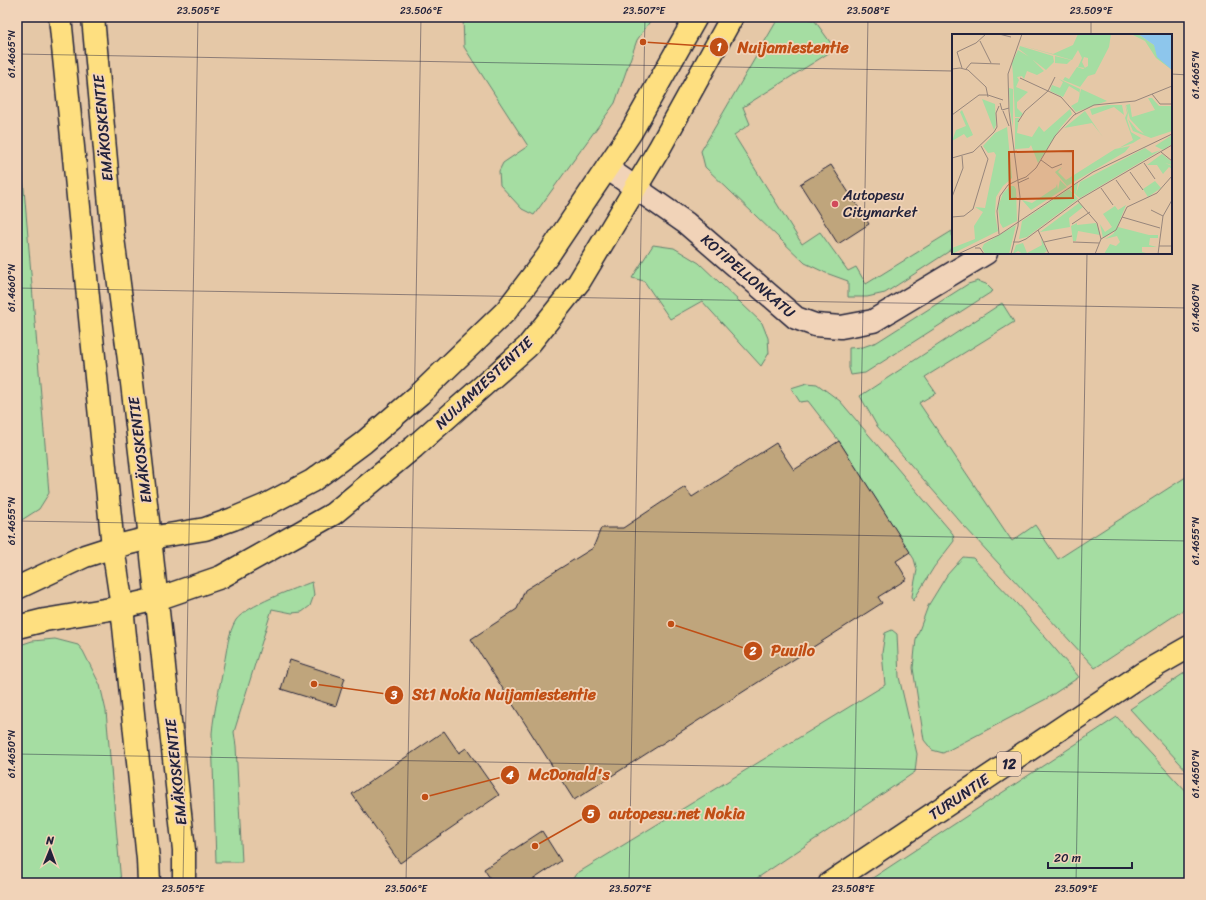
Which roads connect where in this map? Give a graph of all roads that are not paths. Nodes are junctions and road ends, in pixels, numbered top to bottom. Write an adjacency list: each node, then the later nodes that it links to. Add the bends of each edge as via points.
1 (60, 17): 9 (main road, EMÄKOSKENTIE)
2 (93, 17): 8 (main road, EMÄKOSKENTIE, via 113,238)
3 (696, 17): 5 (main road, via 631,132)
4 (732, 17): 6 (main road, NUIJAMIESTENTIE)
5 (607, 168): 6 (street, KOTIPELLONKATU); 8 (main road, via 547,257 506,311 420,394 364,443 312,481 264,506 205,529)
6 (637, 187): 7 (street, KOTIPELLONKATU, via 686,223 796,318 816,325 841,327 873,321); 11 (main road, NUIJAMIESTENTIE, via 579,282 527,347 414,448 333,514 220,578)
7 (984, 254)
8 (150, 538): 9 (main road); 11 (main road, EMÄKOSKENTIE)
9 (113, 547): 10 (main road, via 85,556); 12 (main road, EMÄKOSKENTIE)
10 (17, 588)
11 (157, 599): 12 (main road, NUIJAMIESTENTIE); 16 (main road, EMÄKOSKENTIE, via 184,850)
12 (122, 608): 13 (main road, NUIJAMIESTENTIE); 15 (main road, EMÄKOSKENTIE)
13 (17, 627)
14 (1189, 647): 17 (main road, TURUNTIE / 12, via 1145,672)
15 (149, 883)
16 (184, 883)
17 (830, 883)

